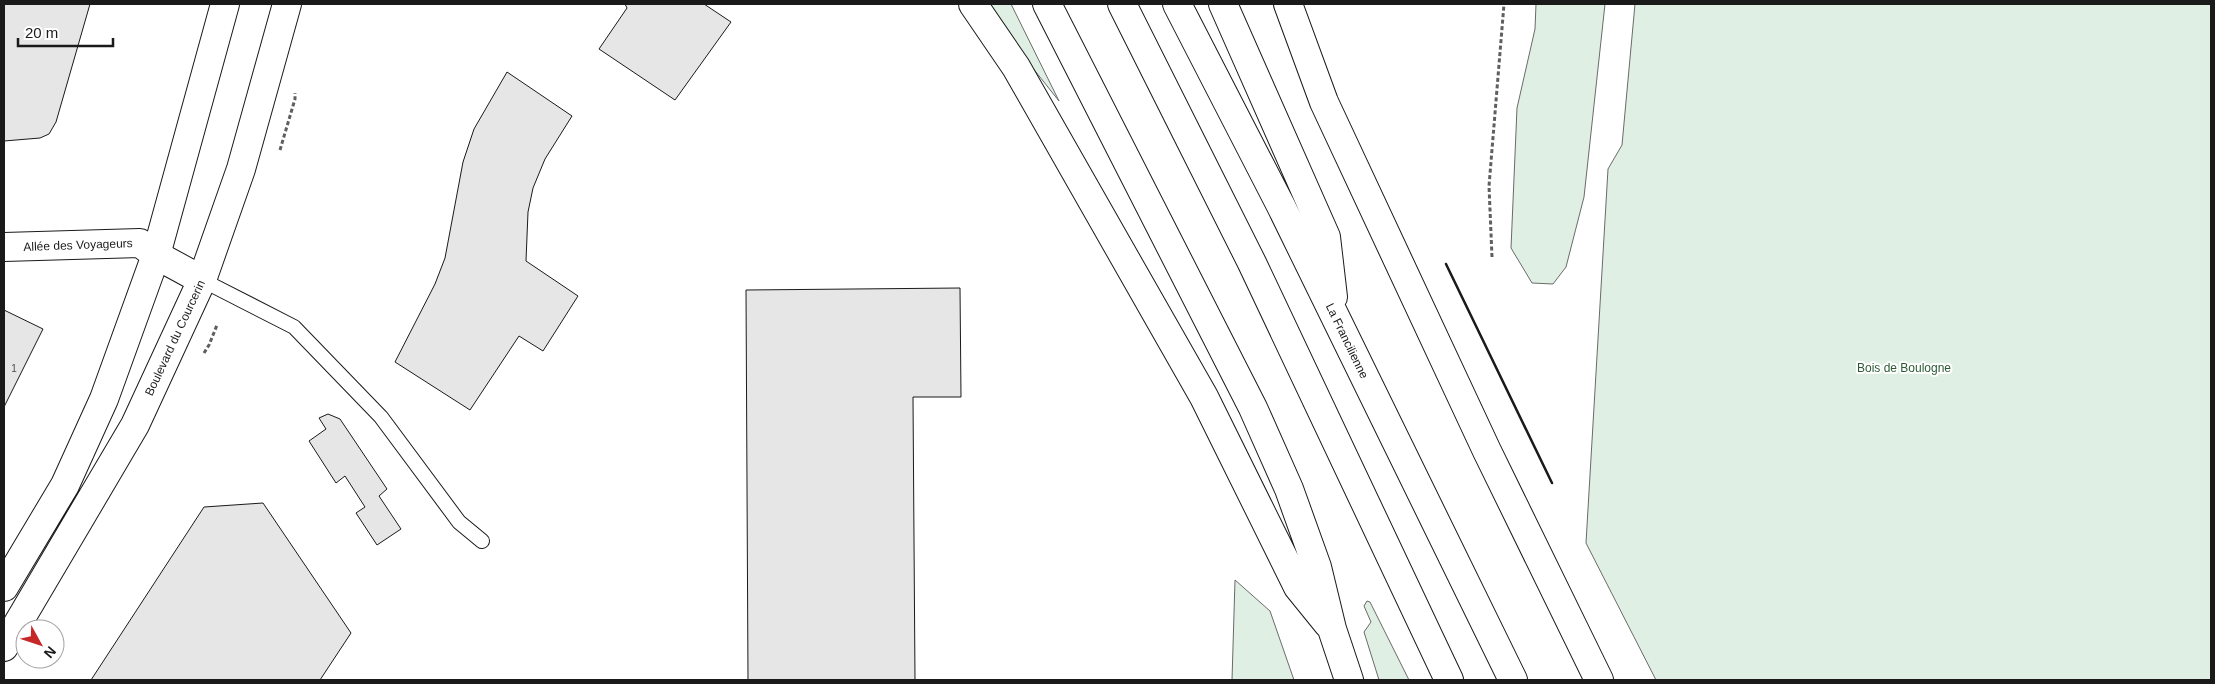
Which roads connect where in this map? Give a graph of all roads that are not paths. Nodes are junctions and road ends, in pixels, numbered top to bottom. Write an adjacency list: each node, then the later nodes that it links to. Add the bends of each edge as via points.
1 (225, 4): 10 (main road)
2 (287, 4): 11 (main road, Boulevard du Courcerin, via 241,169)
3 (973, 4): 15 (main road, via 1016,67 1204,397 1298,587)
4 (1047, 4): 15 (main road, via 1253,408 1289,489 1314,558)
5 (1122, 4): 18 (main road, via 1252,264)
6 (1177, 4): 12 (main road, La Francilienne)
7 (1223, 4): 12 (main road, via 1326,237)
8 (1288, 4): 20 (main road, via 1328,111 1487,451)
9 (4, 247): 10 (main road, Allée des Voyageurs, via 140,243)
10 (156, 255): 11 (main road, Allée des Voyageurs); 14 (main road, via 104,399 65,485)
11 (202, 280): 13 (lane, via 294,327 381,417 460,522); 16 (main road, Boulevard du Courcerin, via 136,425)
12 (1335, 316): 19 (main road, La Francilienne)
13 (482, 541)
14 (4, 586)
15 (1332, 629): 17 (main road)
16 (4, 646)
17 (1349, 680)
18 (1449, 680)
19 (1513, 680)
20 (1599, 680)

